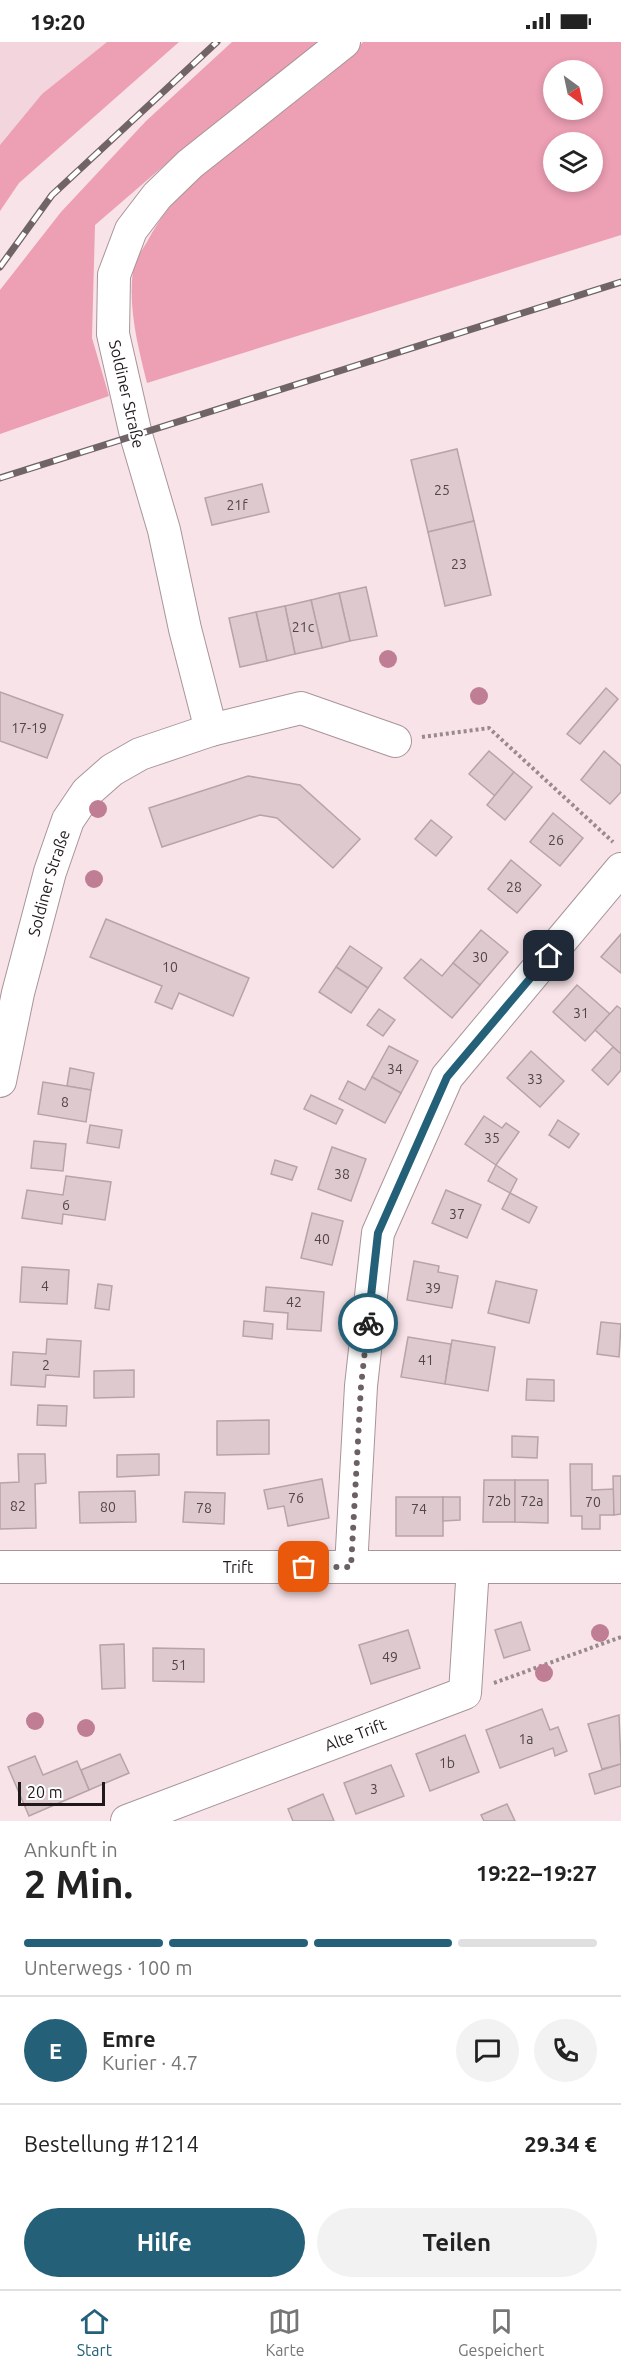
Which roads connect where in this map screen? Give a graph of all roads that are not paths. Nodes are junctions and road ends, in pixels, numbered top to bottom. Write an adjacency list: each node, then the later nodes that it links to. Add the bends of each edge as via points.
1 (344, 42): 2 (street, Soldiner Straße, via 190,164 157,196 131,230 114,275 113,334)
2 (211, 730): 3 (street, Soldiner Straße, via 301,708); 5 (street, Soldiner Straße, via 140,754 112,770 87,792 68,820 18,993)
3 (395, 741)
4 (621, 869): 7 (street, via 447,1077 378,1233 361,1386)
5 (0, 1082)
6 (0, 1567): 7 (street, Trift)
7 (351, 1567): 8 (street, Trift)
8 (473, 1567): 9 (street, Trift); 10 (street, Alte Trift, via 465,1694)
9 (621, 1567)
10 (128, 1821)

